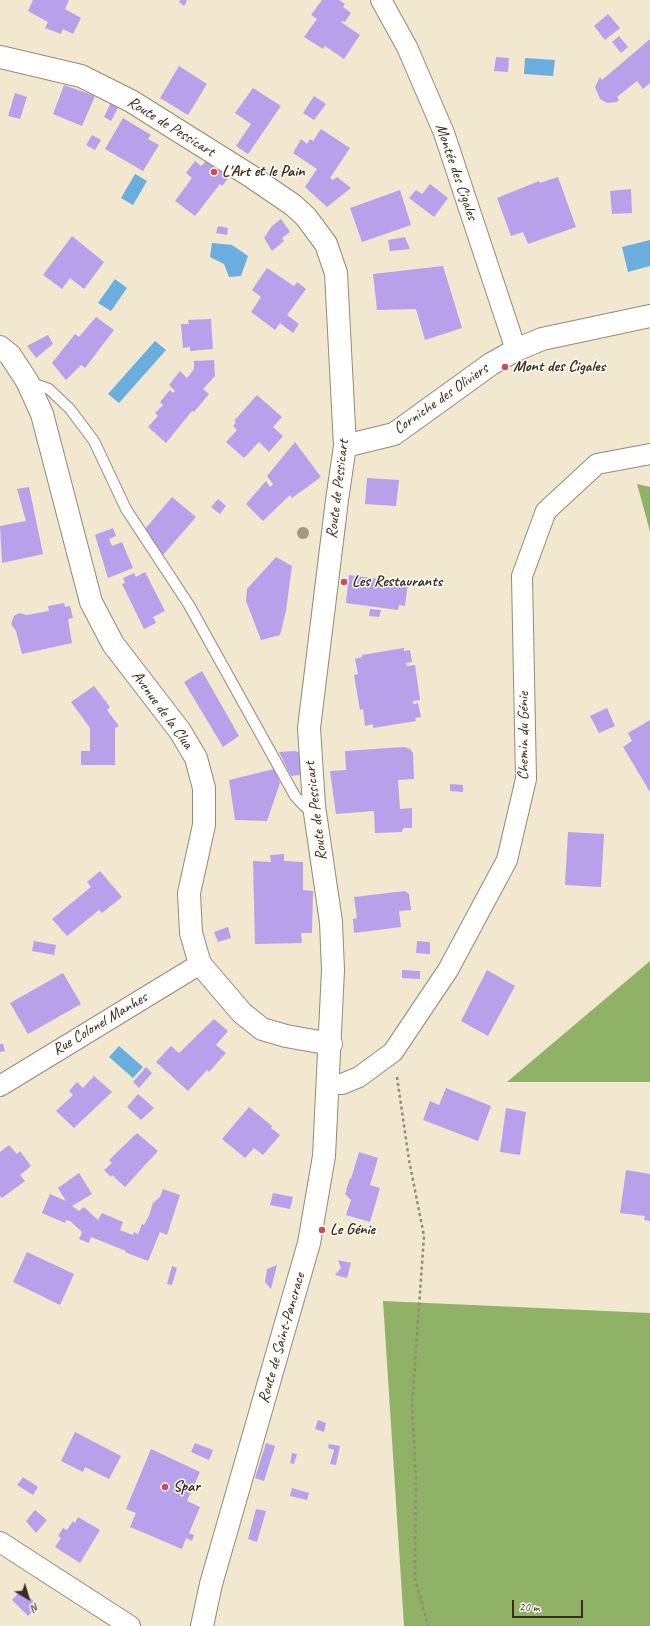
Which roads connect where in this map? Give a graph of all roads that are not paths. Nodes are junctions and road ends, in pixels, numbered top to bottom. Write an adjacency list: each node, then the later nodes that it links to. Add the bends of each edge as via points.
1 (381, 0): 5 (street, Montée des Cigales, via 407,47 444,133)
2 (0, 57): 7 (street, Route de Pessicart, via 81,76 131,101 268,188 306,217 326,244 336,273)
3 (650, 316): 5 (street, Corniche des Oliviers, via 542,339)
4 (0, 347): 6 (street, Avenue de la Clua, via 10,355)
5 (516, 350): 7 (street, Corniche des Oliviers, via 490,364 394,434)
6 (27, 381): 9 (lane, via 49,389 70,409 94,441 126,509 189,605 295,796 305,807); 10 (street, Avenue de la Clua, via 42,414 91,602 113,644 180,731 196,758 204,788 204,825 189,893 191,933)
7 (345, 446): 9 (street, Route de Pessicart, via 309,728)
8 (650, 454): 12 (street, Chemin du Génie, via 597,464 546,511 522,576 526,779 507,860 448,970 393,1052 359,1077 342,1084)
9 (314, 806): 11 (street, Route de Pessicart, via 331,922)
10 (200, 964): 11 (street, Avenue de la Clua, via 242,1012 262,1029); 13 (street, Rue Colonel Manhes)
11 (331, 1044): 12 (street, Route de Saint-Pancrace)
12 (329, 1084): 16 (street, Route de Saint-Pancrace, via 324,1156 309,1243 211,1584)
13 (0, 1086)
14 (0, 1542): 15 (street)
15 (130, 1626)
16 (202, 1626)

